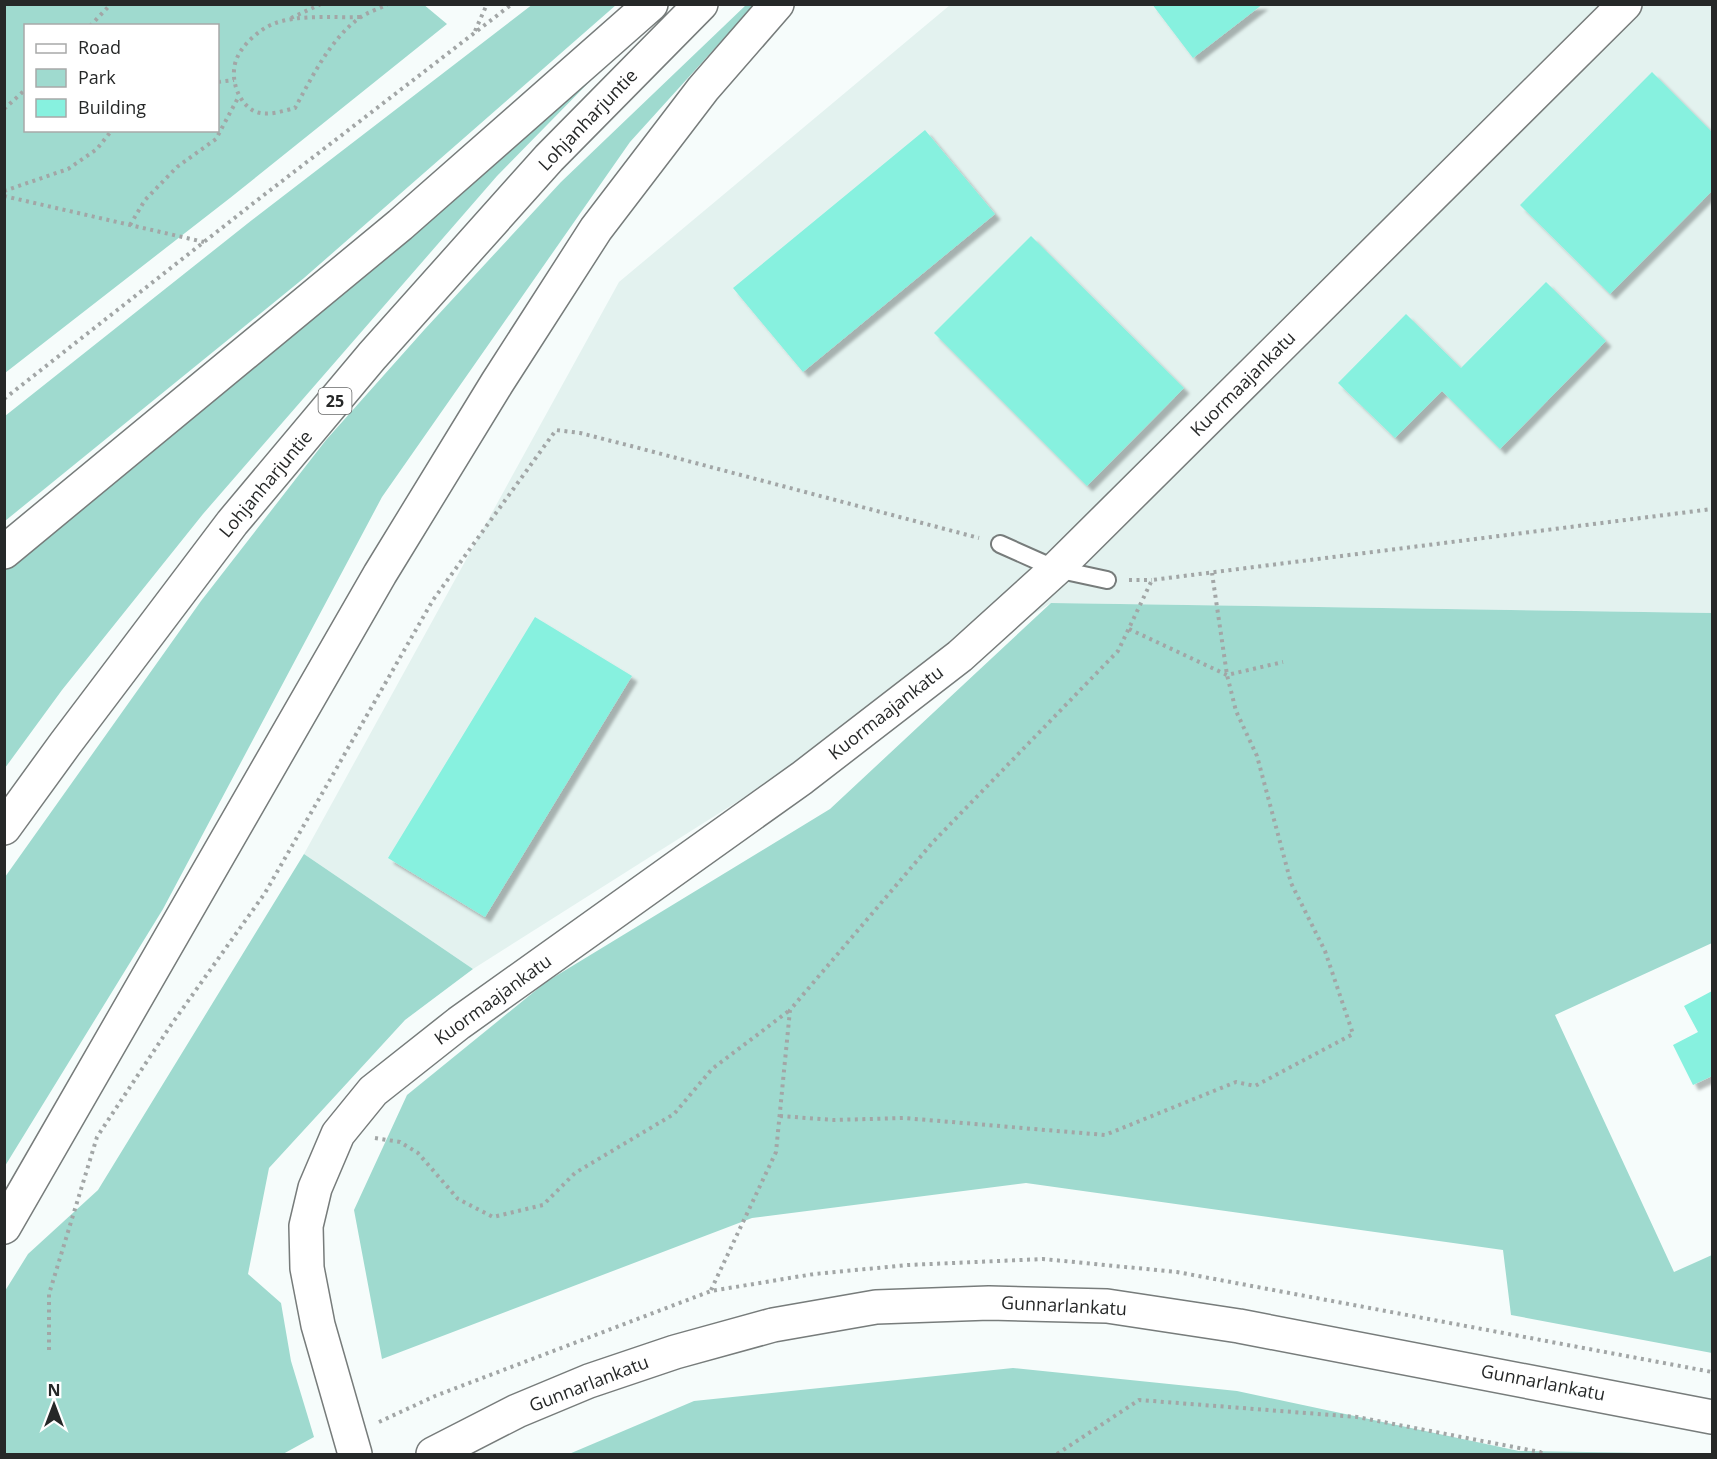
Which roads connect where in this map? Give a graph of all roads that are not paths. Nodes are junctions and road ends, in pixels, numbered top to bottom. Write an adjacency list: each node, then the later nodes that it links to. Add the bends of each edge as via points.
1 (651, 4): 6 (main road, via 400,225)
2 (702, 4): 9 (main road, Lohjanharjuntie / 25, via 549,158 372,356 232,523)
3 (777, 4): 10 (main road, via 704,89 596,229 497,383 380,574)
4 (1625, 4): 7 (main road, Kuormaajankatu)
5 (1000, 544): 7 (lane)
6 (4, 552)
7 (1056, 569): 8 (lane); 12 (main road, Kuormaajankatu, via 960,656 812,771 442,1036 373,1091 338,1134 315,1188 306,1226 307,1268 318,1325)
8 (1107, 580)
9 (4, 828)
10 (4, 1227)
11 (1713, 1417): 13 (main road, Gunnarlankatu, via 1228,1324 1107,1306 989,1303 876,1307 772,1325 589,1381 517,1411)
12 (355, 1455)
13 (433, 1455)

